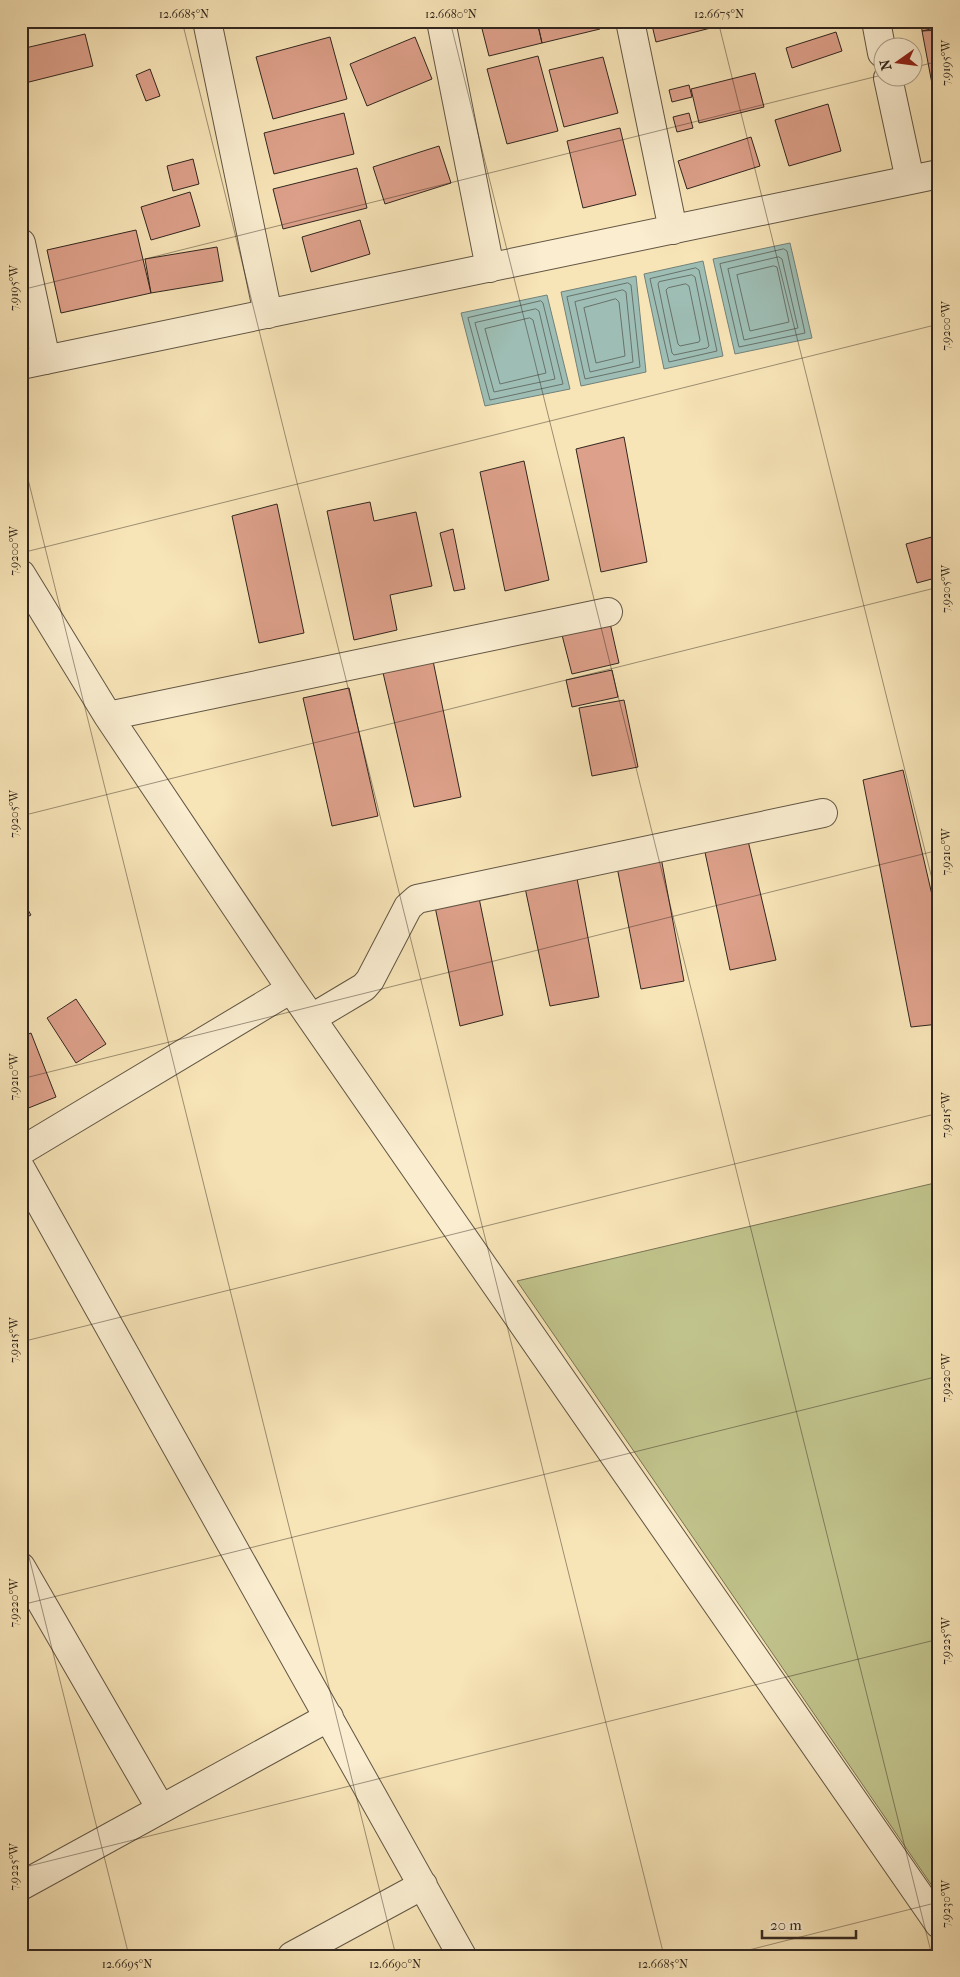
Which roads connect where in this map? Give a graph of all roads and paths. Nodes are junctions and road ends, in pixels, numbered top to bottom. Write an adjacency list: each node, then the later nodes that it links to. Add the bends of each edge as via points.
1 (206, 21): 12 (street)
2 (441, 21): 11 (street)
3 (630, 21): 9 (street)
4 (876, 21): 5 (street)
5 (879, 38)
6 (890, 88): 8 (street)
7 (939, 174): 8 (street)
8 (910, 180): 9 (street)
9 (673, 230): 11 (street)
10 (21, 243): 13 (street)
11 (490, 268): 12 (street)
12 (268, 314): 13 (street)
13 (34, 363)
14 (21, 574): 16 (street)
15 (608, 612): 16 (street)
16 (108, 716): 18 (street)
17 (823, 813): 19 (street, via 417,899 408,907 364,987)
18 (292, 989): 19 (street); 20 (street)
19 (312, 1018): 27 (street)
20 (21, 1151)
21 (21, 1169): 23 (street)
22 (21, 1568): 24 (street)
23 (329, 1717): 24 (street); 25 (street)
24 (161, 1809): 26 (street)
25 (423, 1885): 28 (street); 29 (street)
26 (21, 1886)
27 (939, 1924)
28 (292, 1956)
29 (462, 1956)

